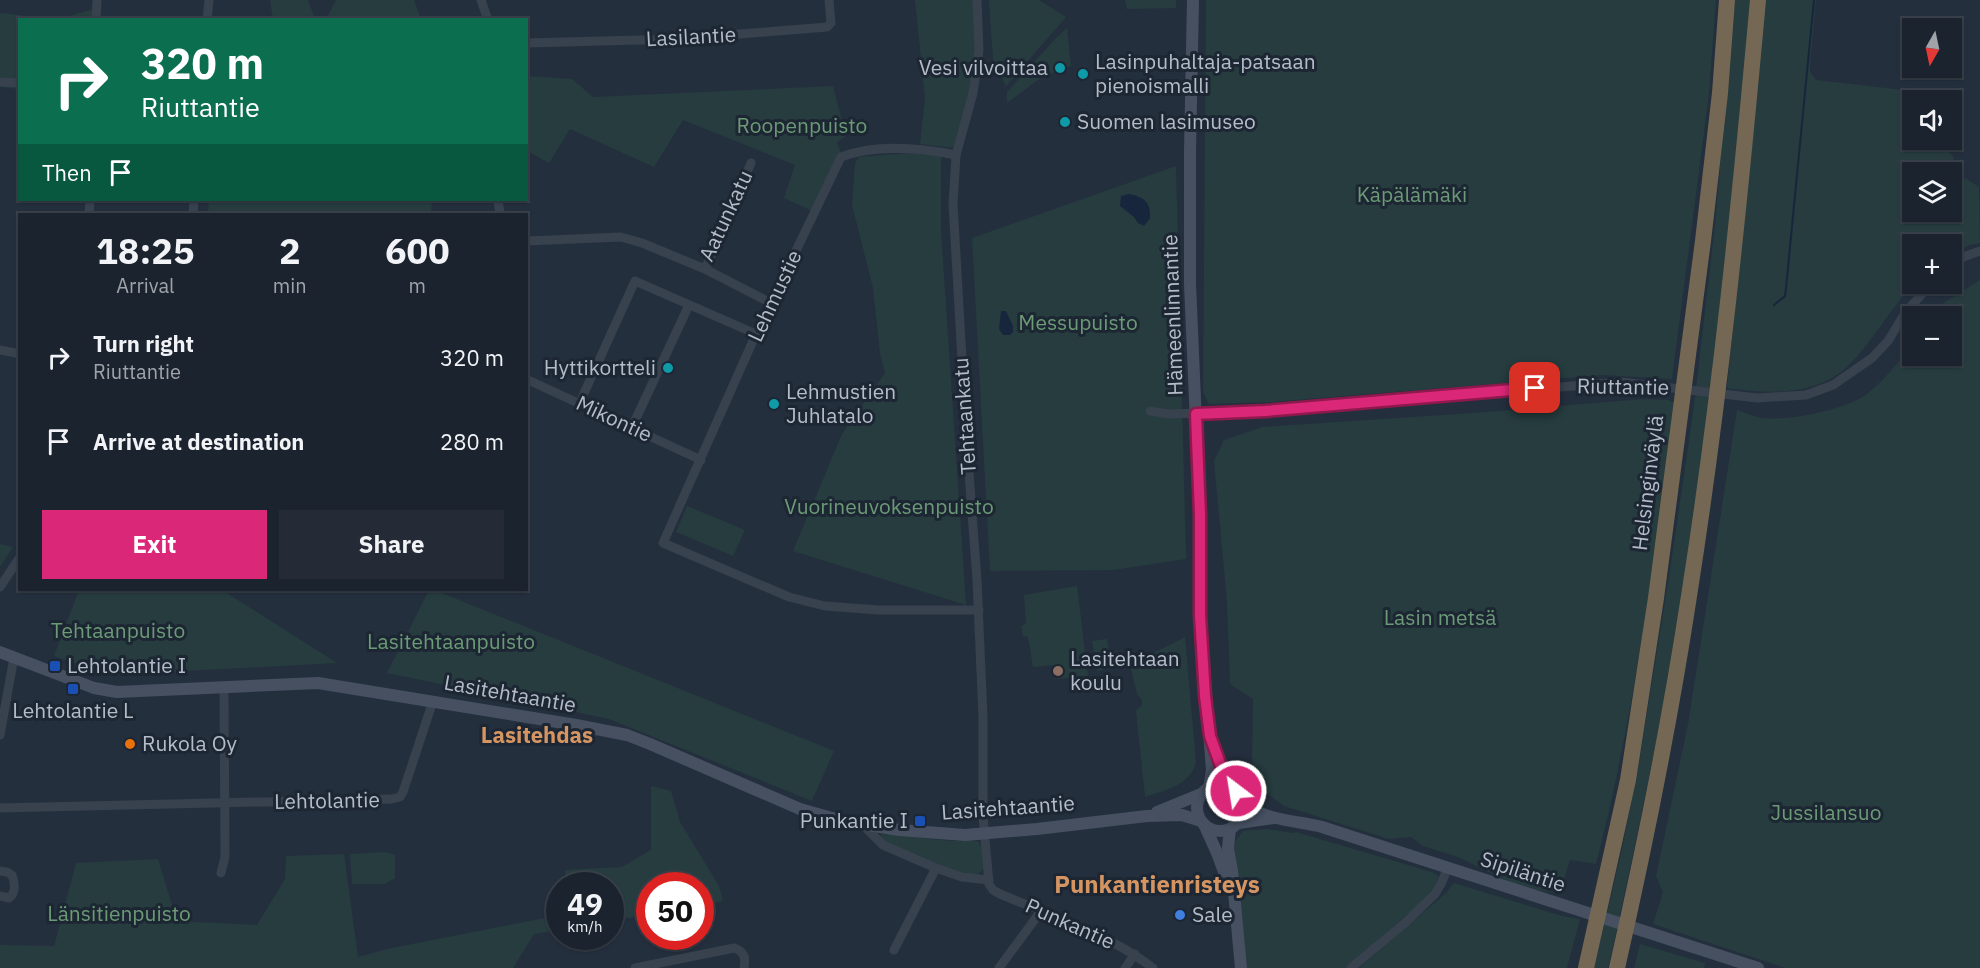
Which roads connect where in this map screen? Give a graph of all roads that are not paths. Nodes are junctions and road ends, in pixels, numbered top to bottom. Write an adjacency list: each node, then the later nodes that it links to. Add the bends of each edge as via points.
1 (97, 0): 9 (street)
2 (209, 0): 10 (street)
3 (481, 0): 11 (street)
4 (829, 0): 12 (street, Lasilantie, via 831,23 827,27 678,39)
5 (977, 0): 15 (street, Tehtaankatu, via 977,66)
6 (1193, 0): 30 (street, Hämeenlinnantie, via 1190,273)
7 (1727, 0): 69 (highway, Helsinginväylä, via 1720,93 1656,598 1628,780)
8 (1758, 0): 70 (highway, via 1734,249 1689,597 1658,779)
9 (96, 18)
10 (207, 18)
11 (487, 18)
12 (528, 43)
13 (0, 82): 14 (street)
14 (18, 83)
15 (956, 155): 22 (street, Lehmustie, via 890,150 841,158); 35 (street, Tehtaankatu, via 955,256)
16 (751, 163): 20 (street, Aatunkatu)
17 (528, 241): 20 (street, Aatunkatu, via 621,237)
18 (1980, 251): 19 (street)
19 (1962, 258)
20 (705, 269): 22 (street)
21 (1922, 294): 30 (street, Riuttantie, via 1872,358 1833,385 1793,397 1758,398 1621,382)
22 (771, 303): 24 (street, Lehmustie)
23 (689, 305): 24 (street); 28 (street, via 635,281); 31 (street)
24 (756, 334): 32 (street, Lehmustie)
25 (0, 350): 26 (street)
26 (18, 354)
27 (528, 380): 28 (street, Mikontie)
28 (580, 402): 31 (street, Mikontie)
29 (1150, 411): 30 (street, Riuttantie)
30 (1196, 414): 41 (street, Hämeenlinnantie, via 1200,615)
31 (632, 427): 32 (street, Mikontie)
32 (701, 460): 35 (street, Lehmustie, via 663,543 796,599 835,608)
33 (18, 560): 34 (street)
34 (0, 587)
35 (979, 610): 51 (street, Tehtaankatu)
36 (0, 652): 37 (street, Lasitehtaantie)
37 (14, 657): 38 (street, Lasitehtaantie, via 94,688 117,692); 40 (street)
38 (224, 687): 39 (street, Lasitehtaantie, via 318,683); 44 (street)
39 (433, 701): 44 (street, Lehtolantie, via 403,792 397,798); 49 (street, Lasitehtaantie, via 627,735 789,804)
40 (0, 735)
41 (1210, 736): 42 (street, Hämeenlinnantie, via 1212,770); 43 (street, Hämeenlinnantie)
42 (1205, 791): 43 (street, via 1222,785); 46 (street, Lasitehtaantie); 48 (street, via 1197,808)
43 (1236, 792): 47 (street, Sipiläntie, via 1255,810); 50 (street, via 1243,809)
44 (224, 803): 45 (street, Lehtolantie); 55 (street, via 225,856)
45 (0, 808)
46 (1147, 816): 48 (street, Lasitehtaantie, via 1182,815); 51 (street, Lasitehtaantie)
47 (1275, 818): 50 (street, Sipiläntie); 52 (street, Sipiläntie, via 1322,827)
48 (1202, 823): 50 (street, via 1214,831); 58 (street)
49 (863, 825): 51 (street, Lasitehtaantie, via 934,833); 53 (street, via 883,846)
50 (1234, 826): 58 (street, via 1228,848)
51 (986, 833): 56 (street)
52 (1448, 867): 68 (street, via 1435,894); 71 (street, Sipiläntie)
53 (936, 868): 56 (street); 60 (street)
54 (0, 871): 57 (street, via 12,875 15,886 9,898)
55 (221, 873)
56 (988, 880): 59 (street, Punkantie, via 990,887 1000,894)
57 (0, 896)
58 (1234, 898): 67 (street)
59 (1041, 911): 61 (street, Punkantie); 64 (street)
60 (894, 950)
61 (1135, 954): 65 (street); 66 (street, Punkantie)
62 (635, 968): 63 (street, via 734,948 744,956)
63 (744, 968)
64 (999, 968)
65 (1125, 968)
66 (1154, 968)
67 (1240, 968)
68 (1351, 968)
69 (1586, 968)
70 (1617, 968)
71 (1758, 968)

